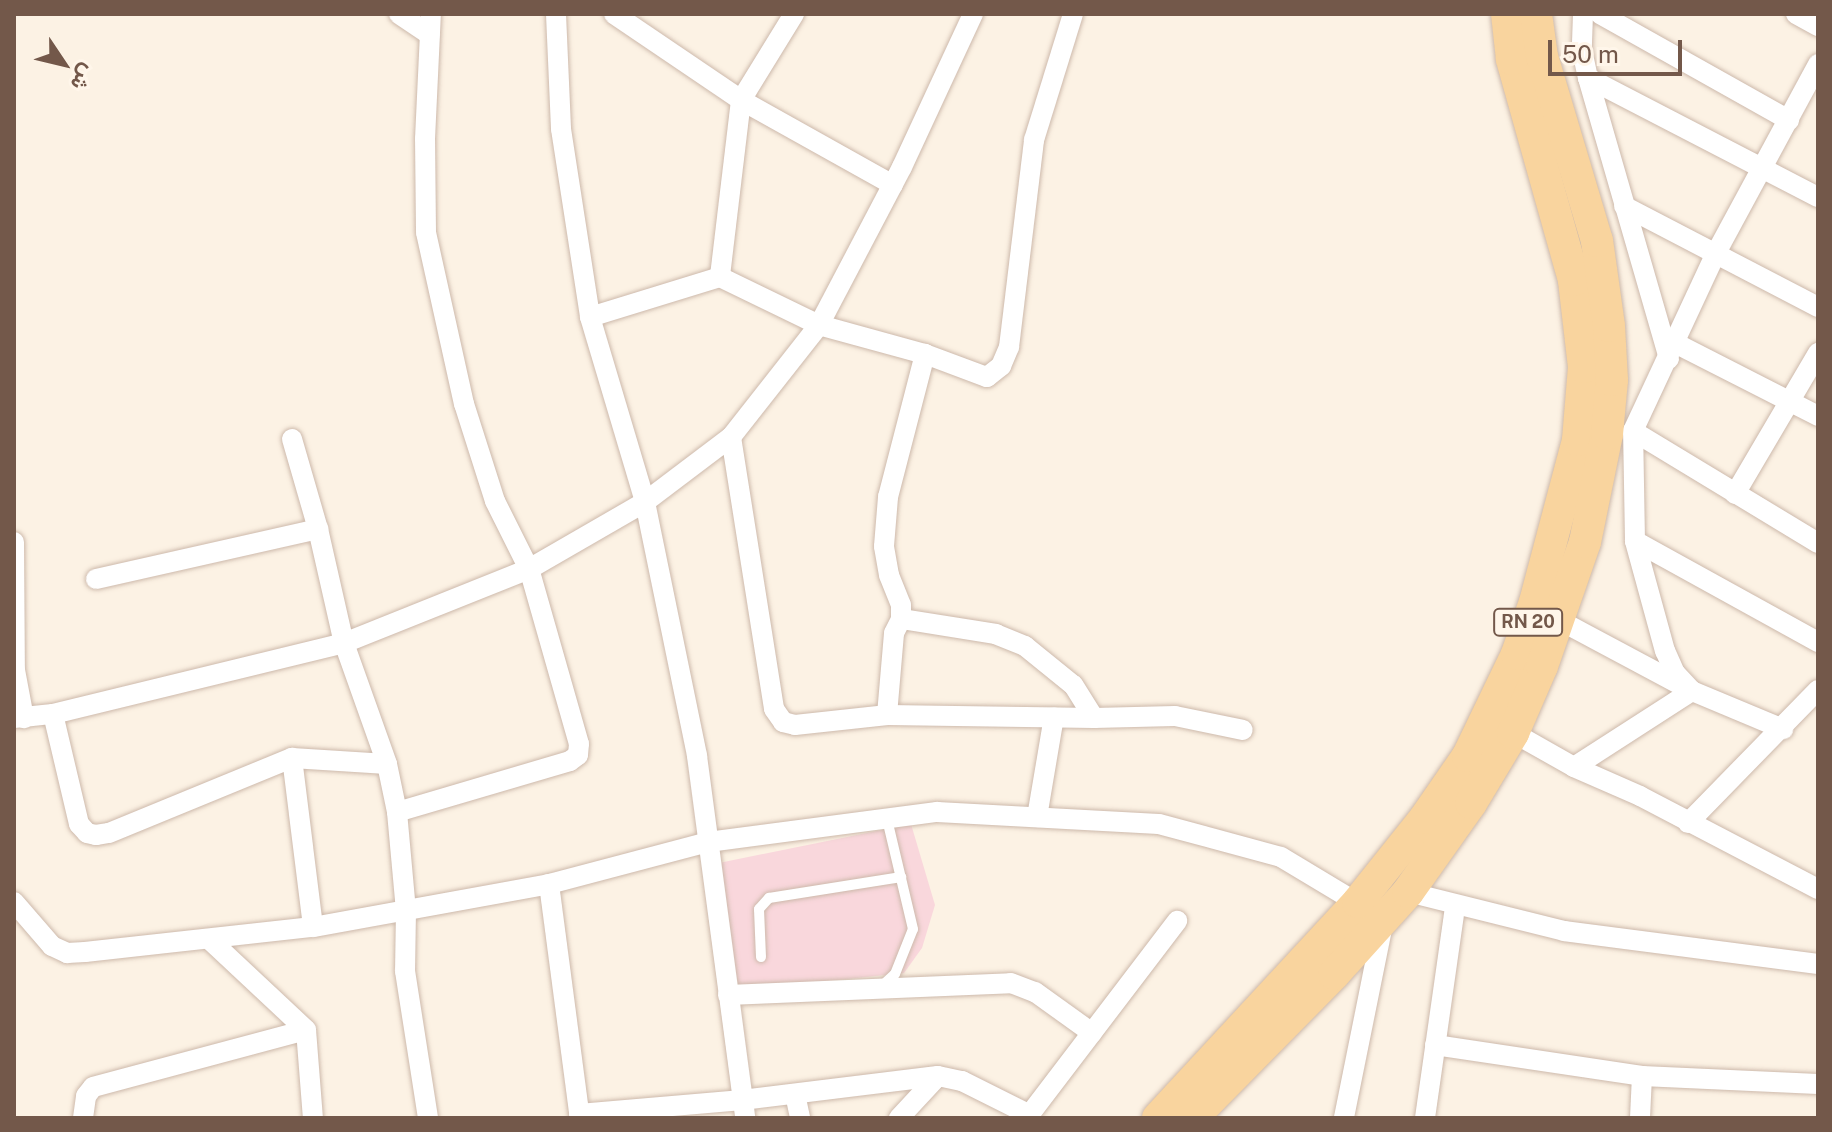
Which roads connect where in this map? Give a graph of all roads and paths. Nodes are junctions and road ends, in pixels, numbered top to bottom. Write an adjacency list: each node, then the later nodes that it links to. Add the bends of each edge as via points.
1 (399, 14): 13 (street)
2 (556, 14): 26 (street, via 561,129)
3 (614, 14): 12 (street)
4 (794, 14): 17 (street)
5 (973, 14): 20 (street)
6 (1073, 14): 30 (street, via 1034,140 1007,355 987,377)
7 (1507, 14): 55 (main road, RN 20, via 1512,59 1574,280 1584,367 1578,440)
8 (1536, 14): 45 (main road, RN 20, via 1542,57 1597,241 1612,380 1585,542)
9 (1583, 14): 16 (street)
10 (1600, 14): 18 (street)
11 (1796, 14): 14 (street)
12 (637, 21): 17 (street)
13 (431, 24): 42 (street, via 426,232 464,404 495,501)
14 (1818, 26)
15 (1818, 64): 18 (street)
16 (1588, 78): 19 (street); 22 (street)
17 (741, 100): 20 (street); 24 (street)
18 (1789, 120): 19 (street)
19 (1762, 166): 21 (street); 23 (street)
20 (893, 185): 27 (street)
21 (1818, 197)
22 (1624, 206): 23 (street); 28 (street)
23 (1716, 253): 25 (street); 28 (street)
24 (720, 277): 26 (street); 27 (street)
25 (1818, 307)
26 (590, 317): 37 (street)
27 (819, 325): 30 (street); 34 (street)
28 (1672, 351): 31 (street); 33 (street)
29 (1818, 353): 31 (street)
30 (925, 354): 44 (street, via 888,497 889,575)
31 (1791, 401): 32 (street); 36 (street)
32 (1818, 416)
33 (1633, 431): 36 (street); 39 (street)
34 (731, 437): 37 (street); 51 (street, via 774,709 783,722 795,725)
35 (292, 439): 38 (street)
36 (1735, 494): 41 (street)
37 (645, 502): 42 (street); 65 (street, via 697,756)
38 (318, 529): 43 (street); 47 (street)
39 (1635, 541): 46 (street); 49 (street, via 1665,651 1675,673)
40 (14, 542): 53 (street)
41 (1818, 543)
42 (529, 569): 47 (street); 61 (street, via 578,755)
43 (96, 579)
44 (901, 619): 51 (street, via 894,633); 54 (street, via 996,634 1025,646 1073,685)
45 (1557, 619): 49 (street); 55 (main road, RN 20, via 1542,666)
46 (1818, 642)
47 (344, 643): 50 (street); 59 (street)
48 (1818, 690): 56 (street)
49 (1692, 691): 56 (street); 60 (street)
50 (53, 714): 53 (street); 58 (street, via 79,824 96,835)
51 (887, 715): 52 (street)
52 (1054, 717): 54 (street); 62 (street)
53 (19, 718)
54 (1094, 718): 57 (street, via 1175,716)
55 (1500, 726): 60 (street); 69 (main road, RN 20, via 1471,803); 73 (main road, RN 20, via 1468,756)
56 (1783, 729): 64 (street)
57 (1243, 730)
58 (292, 758): 59 (street); 75 (street)
59 (387, 764): 61 (street)
60 (1574, 767): 64 (street)
61 (397, 812): 72 (street)
62 (1037, 817): 63 (street, via 937,812); 73 (street, via 1159,824 1281,857)
63 (887, 819): 65 (street); 66 (lane)
64 (1688, 823): 68 (street)
65 (708, 842): 67 (street); 80 (street)
66 (901, 877): 77 (lane, via 769,898 759,909); 79 (lane, via 913,929 895,974)
67 (549, 884): 72 (street); 89 (street)
68 (1818, 889)
69 (1408, 892): 71 (street); 73 (main road, RN 20)
70 (14, 902): 76 (street, via 52,946 67,953)
71 (1455, 906): 78 (street, via 1564,931); 83 (street)
72 (406, 910): 75 (street); 93 (street, via 405,971)
73 (1371, 910): 96 (main road, RN 20); 97 (main road, RN 20); 98 (street)
74 (1177, 921): 82 (street)
75 (313, 927): 76 (street)
76 (211, 941): 81 (street)
77 (761, 957)
78 (1818, 964)
79 (880, 987): 80 (street); 82 (street, via 1011,983 1035,992)
80 (728, 995): 88 (street)
81 (306, 1030): 91 (street, via 93,1087); 92 (street)
82 (1092, 1033): 90 (street)
83 (1435, 1045): 85 (street); 99 (street)
84 (938, 1076): 87 (street); 90 (street, via 962,1081); 95 (street)
85 (1642, 1076): 86 (street); 100 (street)
86 (1818, 1084)
87 (795, 1094): 88 (street); 94 (street)
88 (743, 1109): 89 (street)
89 (580, 1116)
90 (1029, 1116)
91 (83, 1118)
92 (313, 1118)
93 (428, 1118)
94 (800, 1118)
95 (899, 1118)
96 (1158, 1118)
97 (1192, 1118)
98 (1344, 1118)
99 (1425, 1118)
100 (1640, 1118)

